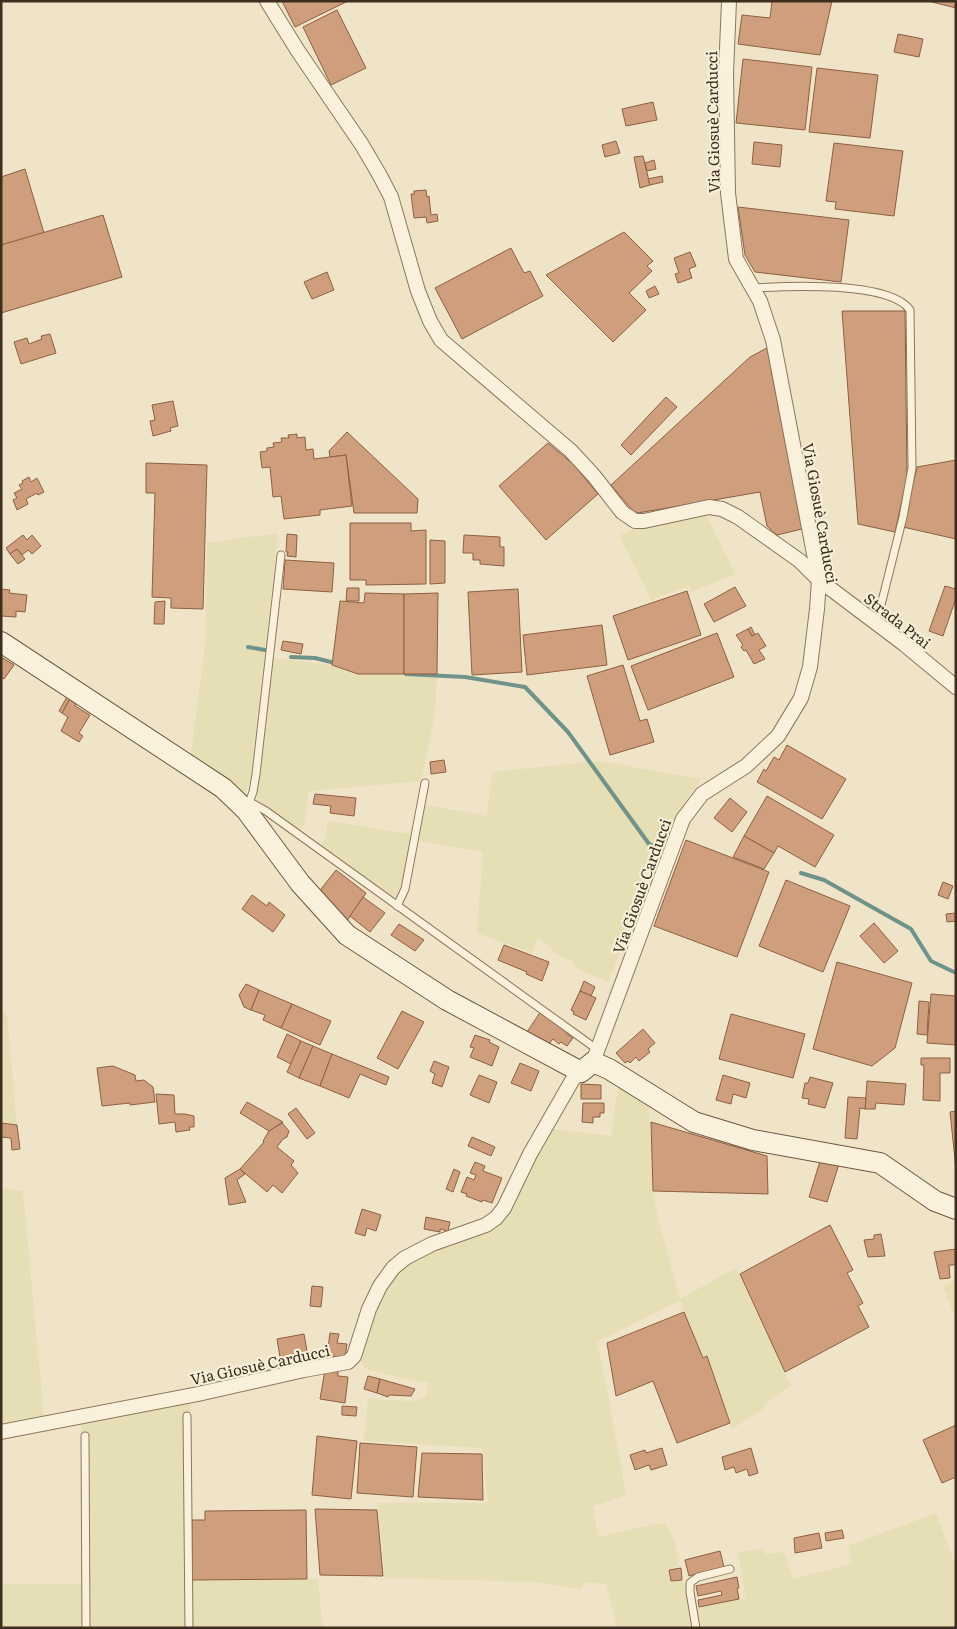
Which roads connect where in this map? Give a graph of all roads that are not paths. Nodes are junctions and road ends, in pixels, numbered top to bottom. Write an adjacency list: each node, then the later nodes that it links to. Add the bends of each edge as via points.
1 (267, 1): 5 (street, Strada Prai, via 362,145 391,197 418,291 441,340 572,451 628,518 644,521 709,507 722,509 800,561)
2 (729, 1): 3 (street, Via Giosuè Carducci, via 726,73 728,193 736,258)
3 (752, 288): 5 (street, Via Giosuè Carducci, via 760,301 773,340); 6 (lane, via 859,289 898,300 910,310 912,468 882,606)
4 (281, 555): 10 (lane, via 256,774)
5 (819, 580): 6 (street, Strada Prai); 12 (street, Via Giosuè Carducci, via 810,667 801,698 778,736 746,766 702,794 683,819)
6 (875, 621): 8 (street, Strada Prai)
7 (1, 642): 10 (street)
8 (956, 687)
9 (425, 783): 11 (lane, via 405,888)
10 (248, 806): 11 (lane, via 266,811); 12 (street, via 300,883 347,935 447,1000)
11 (397, 906): 12 (lane, via 541,1008)
12 (591, 1061): 13 (street, via 610,1069 694,1122 753,1140 880,1163 934,1201); 15 (street, Via Giosuè Carducci, via 572,1079 496,1218 486,1225 432,1244 393,1268 380,1286 354,1356 348,1362)
13 (956, 1209)
14 (187, 1416): 19 (lane)
15 (1, 1432)
16 (84, 1436): 18 (lane)
17 (730, 1569): 20 (lane, via 698,1577 690,1583)
18 (86, 1628)
19 (188, 1628)
20 (696, 1628)

